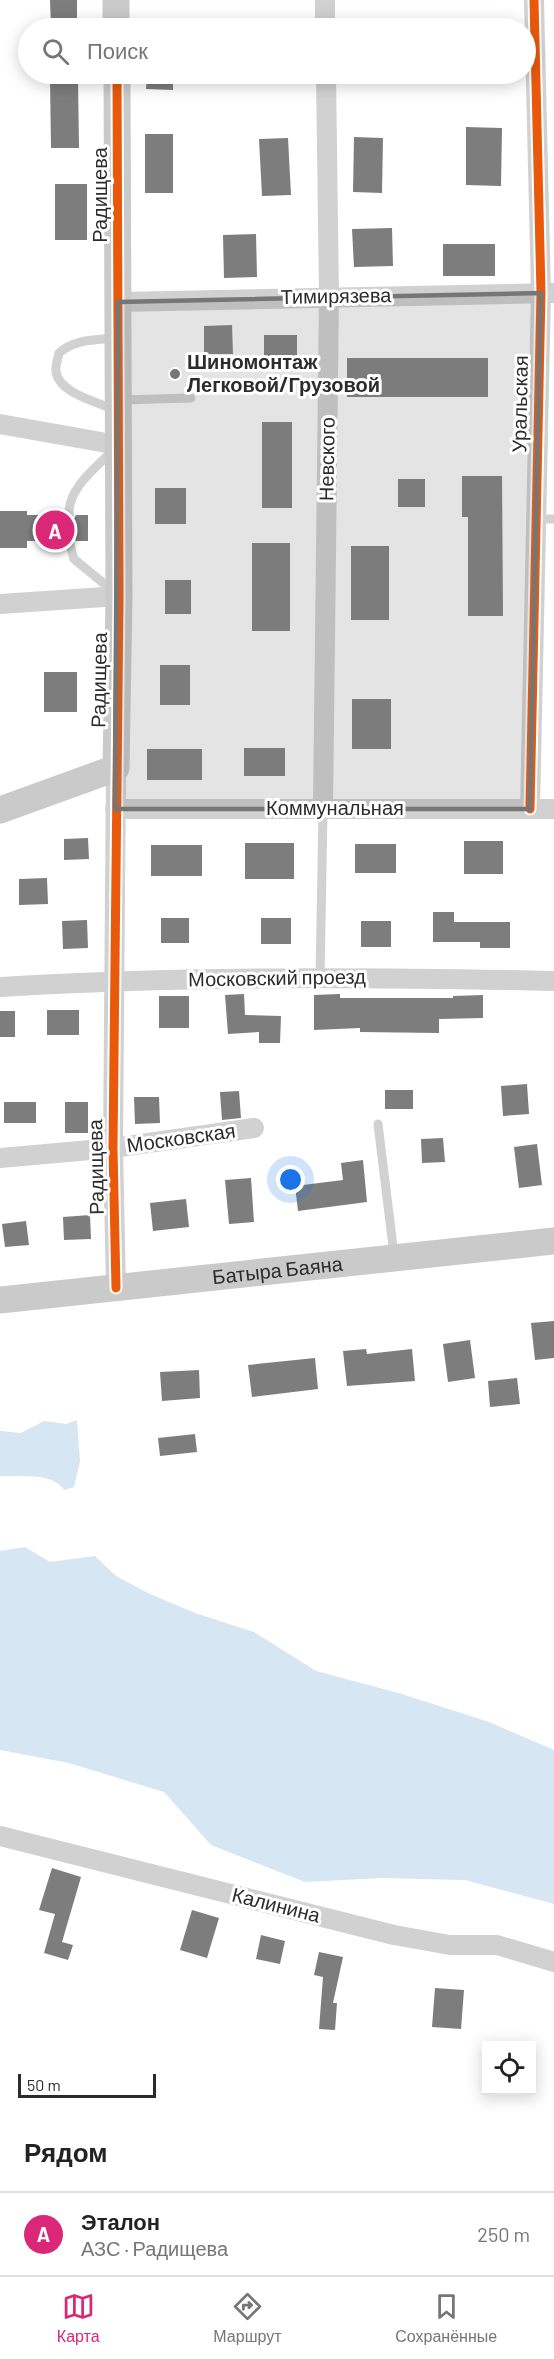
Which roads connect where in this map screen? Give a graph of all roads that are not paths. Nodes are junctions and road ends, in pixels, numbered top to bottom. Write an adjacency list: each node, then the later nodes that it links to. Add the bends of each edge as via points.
1 (116, 0): 4 (street)
2 (325, 0): 5 (street)
3 (534, 0): 6 (street, Уральская)
4 (116, 18)
5 (325, 18)
6 (535, 18)
7 (536, 45): 10 (street, Уральская)
8 (117, 84): 12 (street, Радищева)
9 (326, 84): 11 (street, Невского)
10 (547, 293): 11 (street, Тимирязева); 19 (street, Уральская)
11 (329, 296): 12 (street, Тимирязева); 24 (street, Невского)
12 (118, 302): 13 (street, Радищева)
13 (118, 338): 15 (street, Радищева); 15 (lane, via 67,346 59,353 56,373 70,391)
14 (191, 398): 15 (lane)
15 (118, 405): 17 (street, Радищева)
16 (0, 424): 17 (street)
17 (118, 445): 18 (lane, via 74,492); 21 (street, Радищева)
18 (69, 515)
19 (545, 519): 25 (street, Уральская)
20 (69, 541): 21 (lane, via 74,559)
21 (119, 596): 22 (street); 23 (street, Радищева)
22 (0, 604)
23 (116, 768): 27 (street, Радищева); 28 (street)
24 (323, 808): 25 (street, Коммунальная); 27 (street, Коммунальная); 29 (lane)
25 (530, 808): 26 (street, Коммунальная)
26 (554, 808)
27 (115, 809): 30 (street, Радищева)
28 (0, 810)
29 (320, 978): 30 (street, Московский проезд); 31 (street, Московский проезд)
30 (114, 980): 32 (street, Московский проезд); 35 (street, Радищева)
31 (554, 981)
32 (0, 987)
33 (378, 1124): 38 (lane)
34 (254, 1128): 35 (street, Московская)
35 (113, 1148): 36 (street, Московская); 39 (street, Радищева)
36 (0, 1158)
37 (554, 1241): 38 (street, Батыра Баяна)
38 (394, 1257): 39 (street, Батыра Баяна)
39 (116, 1288): 40 (street, Батыра Баяна)
40 (0, 1300)
41 (0, 1836): 42 (street, Калинина, via 394,1935 450,1945 497,1945)
42 (554, 1962)

